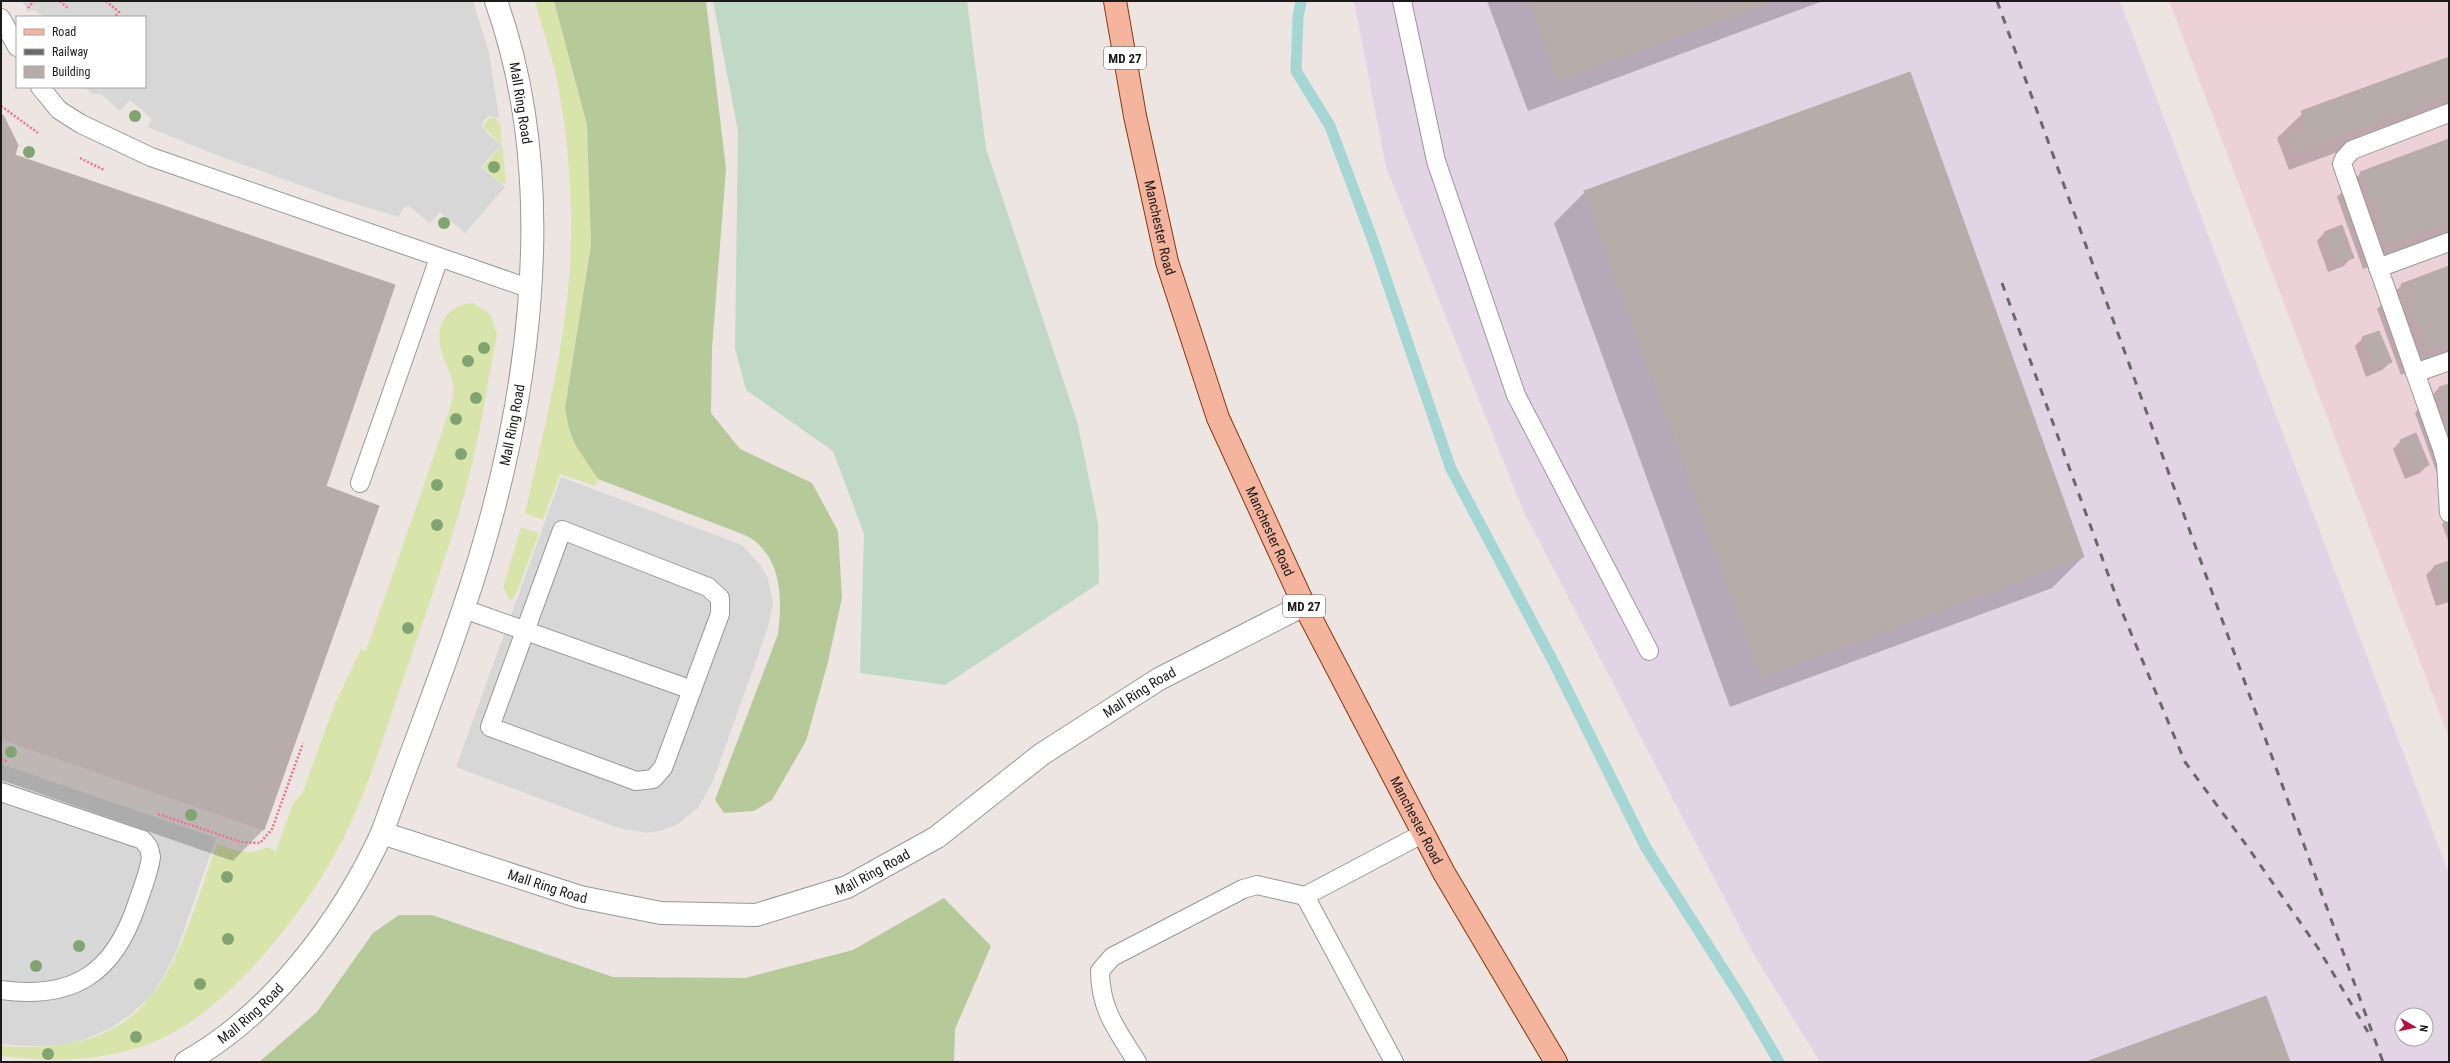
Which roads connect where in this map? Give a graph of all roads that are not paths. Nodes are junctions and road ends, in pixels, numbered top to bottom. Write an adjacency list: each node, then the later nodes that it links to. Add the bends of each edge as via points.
1 (496, 1): 11 (street, Mall Ring Road, via 513,55 524,112 531,170)
2 (1115, 1): 17 (main road, Manchester Road / MD 27, via 1135,116 1167,262 1218,418)
3 (1402, 1): 20 (lane, via 1436,161 1516,395)
4 (1, 18): 5 (lane)
5 (16, 45)
6 (41, 88): 9 (lane, via 59,110 81,124 151,157)
7 (2449, 113): 10 (lane, via 2352,150 2344,159 2343,171)
8 (2449, 242): 10 (lane)
9 (439, 258): 11 (lane); 15 (lane)
10 (2378, 268): 13 (lane)
11 (531, 289): 18 (street, Mall Ring Road, via 507,448 488,529)
12 (2449, 361): 13 (lane)
13 (2415, 373): 14 (lane, via 2442,449)
14 (2448, 481): 16 (lane)
15 (360, 483)
16 (2449, 513)
17 (1304, 606): 23 (street, Mall Ring Road, via 1159,679 1042,754 937,837 847,887 756,915 661,913 580,897); 24 (main road, Manchester Road / MD 27)
18 (464, 609): 19 (lane); 23 (street, Mall Ring Road)
19 (525, 631): 21 (lane); 21 (lane, via 490,727 636,781 645,782 652,779 663,768); 21 (lane, via 562,530 715,591 720,598 720,614)
20 (1649, 652)
21 (692, 690)
22 (1, 792): 26 (lane, via 143,840 149,848 151,857 130,926 102,967 89,977 55,991 36,993)
23 (382, 832): 28 (street, Mall Ring Road, via 368,863 350,893 294,969 243,1022 224,1038)
24 (1424, 833): 25 (lane); 27 (main road, Manchester Road / MD 27, via 1444,873)
25 (1305, 896): 29 (lane, via 1258,885 1243,888 1112,957 1100,970 1100,991 1107,1014); 30 (lane)
26 (1, 990)
27 (1554, 1061)
28 (186, 1062)
29 (1137, 1062)
30 (1394, 1062)

